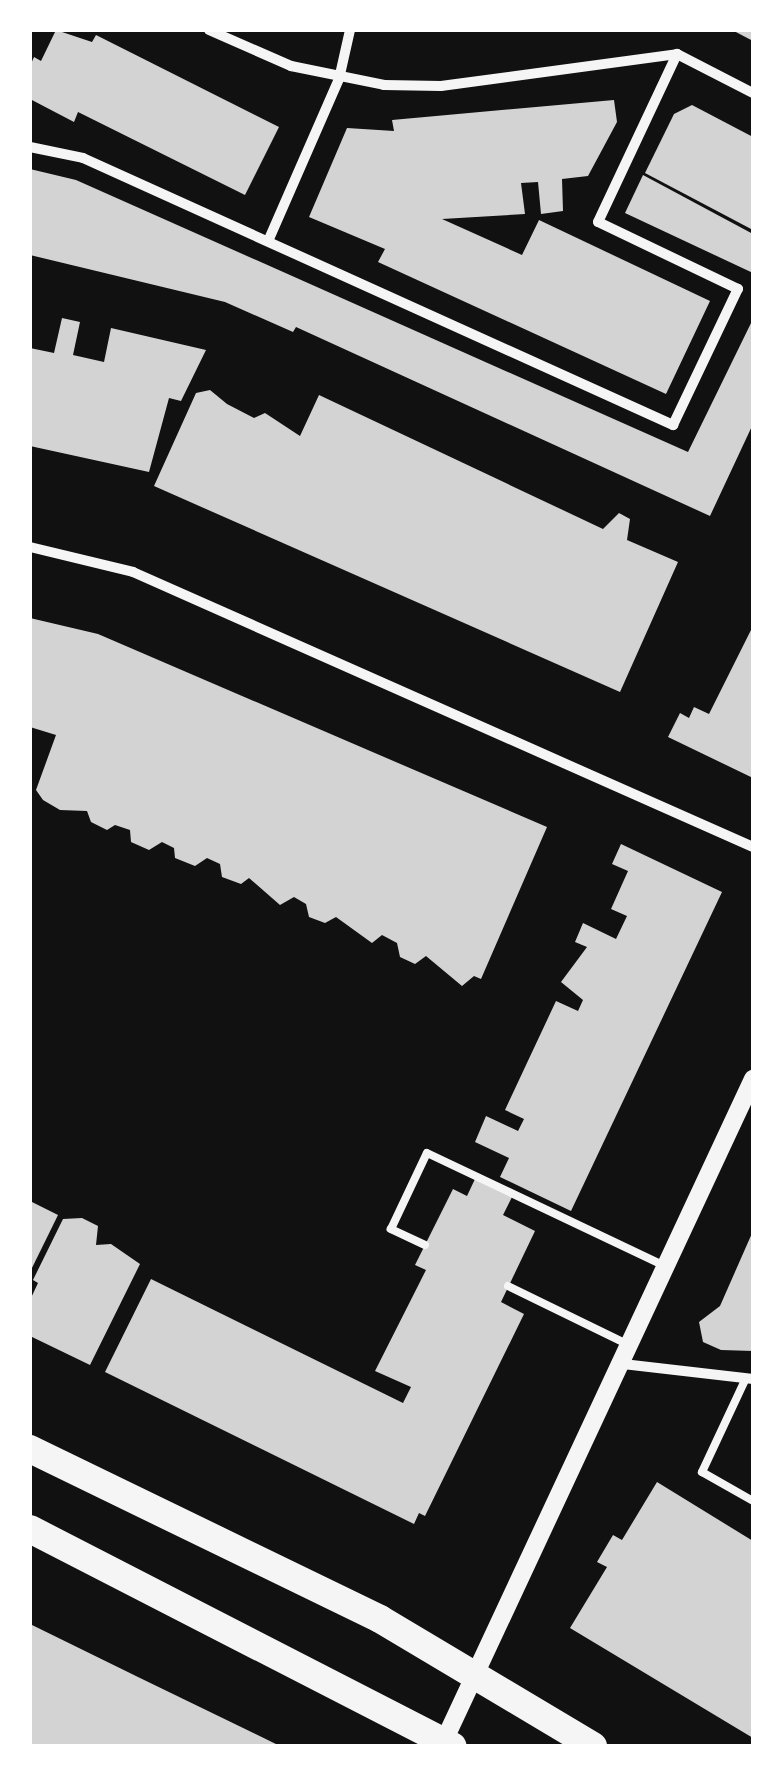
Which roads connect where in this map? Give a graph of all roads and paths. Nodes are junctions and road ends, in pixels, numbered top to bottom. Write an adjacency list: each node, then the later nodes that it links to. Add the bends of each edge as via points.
1 (208, 30): 4 (street)
2 (350, 30): 4 (street)
3 (677, 54): 4 (street, via 442,86); 5 (street); 7 (street, via 598,222 738,289 673,424)
4 (338, 79): 7 (street)
5 (753, 93)
6 (30, 147): 7 (street, via 83,158)
7 (269, 239)
8 (30, 547): 9 (street, via 133,572)
9 (753, 848)
10 (753, 1079): 12 (street)
11 (425, 1246): 12 (lane, via 392,1228 427,1152)
12 (668, 1268): 14 (street)
13 (508, 1286): 14 (lane)
14 (627, 1355): 15 (street); 19 (street)
15 (750, 1378): 17 (lane, via 702,1472)
16 (30, 1449): 19 (highway)
17 (753, 1501)
18 (30, 1530): 20 (highway)
19 (476, 1672): 20 (street); 21 (highway)
20 (448, 1743)
21 (593, 1746)

